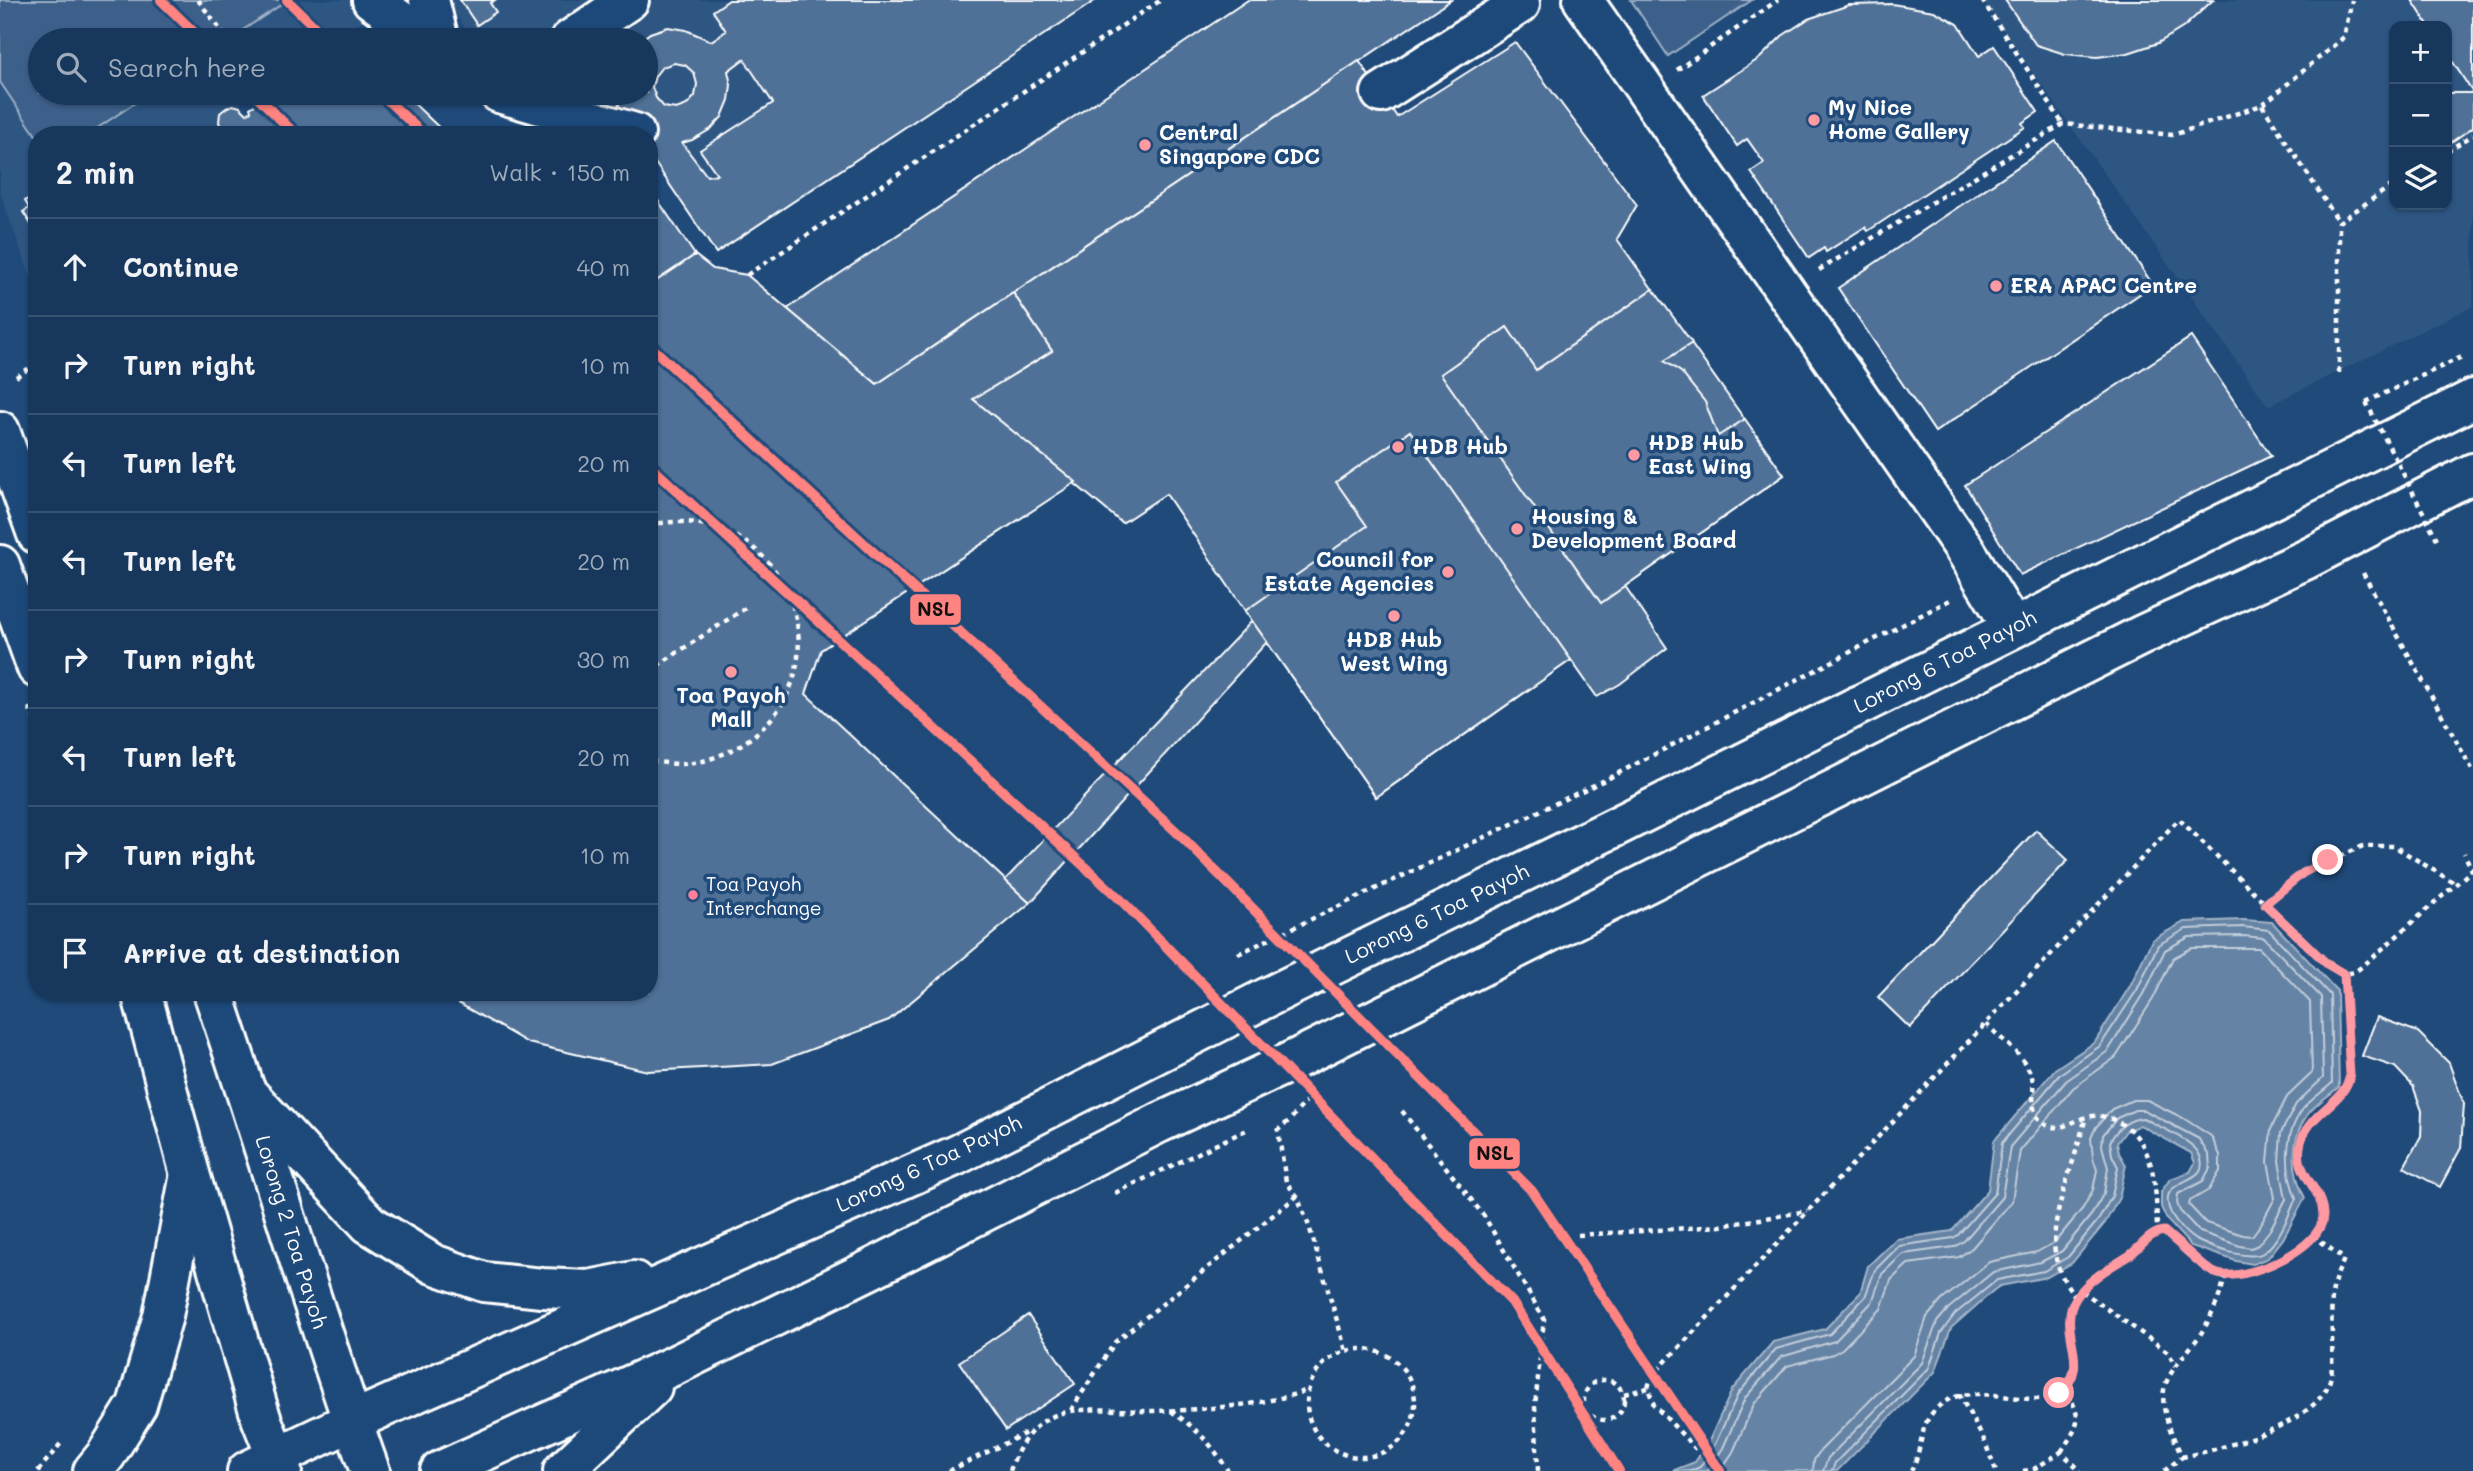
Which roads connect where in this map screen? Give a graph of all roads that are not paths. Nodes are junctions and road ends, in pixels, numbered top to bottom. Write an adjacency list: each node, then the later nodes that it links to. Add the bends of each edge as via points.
1 (372, 0): 6 (main road)
2 (429, 0): 7 (main road)
3 (629, 0): 8 (main road)
4 (1583, 0): 17 (main road)
5 (1520, 4): 9 (main road)
6 (410, 28)
7 (436, 28)
8 (588, 28)
9 (1381, 93)
10 (540, 105): 11 (main road)
11 (611, 126)
12 (2473, 399): 17 (main road, Lorong 6 Toa Payoh)
13 (0, 431): 15 (main road)
14 (2473, 473): 24 (main road)
15 (28, 509)
16 (0, 565): 18 (main road)
17 (2013, 628): 23 (main road, Lorong 6 Toa Payoh, via 957,1155)
18 (28, 643)
19 (143, 1001): 22 (main road)
20 (216, 1001): 21 (main road, Lorong 2 Toa Payoh)
21 (247, 1093): 23 (main road, via 369,1224 433,1264 484,1282 589,1290); 25 (main road, Lorong 2 Toa Payoh)
22 (190, 1174): 26 (main road, via 261,1418); 27 (main road, via 163,1316 137,1405)
23 (705, 1266): 25 (main road, Lorong 6 Toa Payoh)
24 (673, 1366): 29 (main road); 30 (main road)
25 (352, 1421): 26 (main road, Lorong 6 Toa Payoh); 28 (main road, Lorong 2 Toa Payoh)
26 (269, 1466)
27 (93, 1471)
28 (370, 1471)
29 (440, 1471)
30 (563, 1471)

